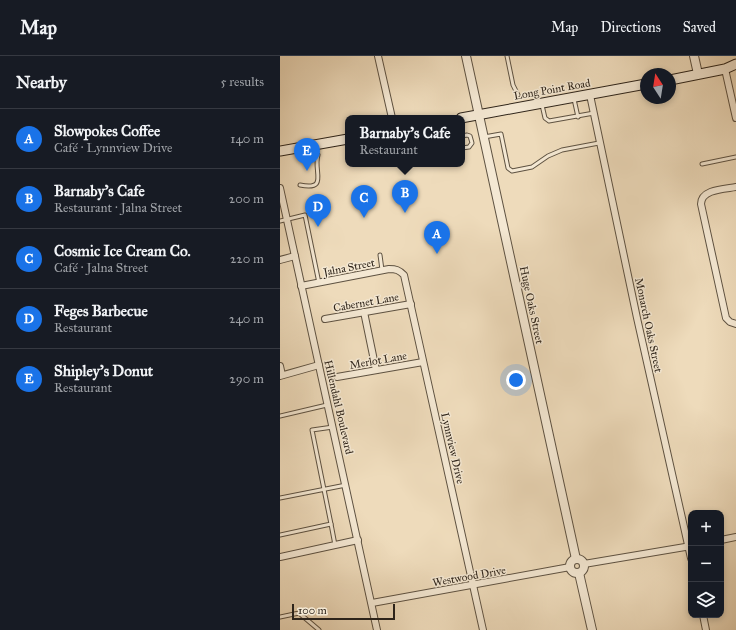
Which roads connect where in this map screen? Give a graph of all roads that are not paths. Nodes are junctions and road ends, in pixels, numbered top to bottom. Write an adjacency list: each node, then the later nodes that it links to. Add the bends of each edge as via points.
1 (378, 56): 16 (street)
2 (466, 56): 17 (street, Huge Oaks Street)
3 (508, 56): 11 (lane, via 513,86)
4 (694, 56): 8 (street)
5 (736, 64): 6 (main road)
6 (725, 69): 7 (main road); 8 (main road); 20 (street)
7 (736, 70)
8 (698, 74): 9 (main road)
9 (676, 79)
10 (640, 85): 12 (main road, Long Point Road)
11 (518, 95)
12 (590, 95): 13 (main road, Long Point Road); 15 (street, Monarch Oaks Street)
13 (573, 98): 14 (main road, Long Point Road); 19 (lane)
14 (542, 103): 17 (main road, Long Point Road); 19 (lane, via 545,118 549,121)
15 (594, 113): 19 (lane); 24 (street, Monarch Oaks Street)
16 (391, 115)
17 (479, 115): 18 (main road, Long Point Road); 22 (street, Huge Oaks Street)
18 (465, 117)
19 (578, 117)
20 (736, 118)
21 (465, 135): 25 (lane, via 470,136 472,143)
22 (484, 137): 24 (lane, via 501,134 508,168 512,171 532,167 562,150); 66 (street, Huge Oaks Street)
23 (345, 140): 26 (main road)
24 (601, 143): 59 (street, Monarch Oaks Street, via 637,318)
25 (465, 148)
26 (280, 151)
27 (318, 155): 30 (lane, via 318,182 312,186)
28 (736, 157): 29 (lane)
29 (702, 164)
30 (300, 185)
31 (736, 187): 44 (street, via 707,193 702,197 701,204 726,318)
32 (280, 188): 33 (street, Hillendahl Boulevard)
33 (283, 220): 35 (street, Hillendahl Boulevard); 39 (lane, via 305,215)
34 (380, 255): 37 (lane)
35 (295, 256): 36 (street); 40 (street, Hillendahl Boulevard)
36 (280, 260)
37 (382, 270): 38 (street, Jalna Street); 39 (street, Jalna Street)
38 (400, 271): 41 (street, Lynnview Drive, via 406,281)
39 (319, 283): 40 (street, Jalna Street)
40 (301, 286): 46 (street, Hillendahl Boulevard)
41 (411, 304): 42 (street, Cabernet Lane); 45 (street, Lynnview Drive)
42 (364, 312): 43 (street, Cabernet Lane); 48 (street)
43 (325, 319)
44 (736, 324)
45 (423, 362): 48 (street, Merlot Lane); 70 (street, Lynnview Drive)
46 (319, 365): 49 (street); 51 (street, Hillendahl Boulevard)
47 (280, 366): 49 (street)
48 (376, 370): 50 (street, Merlot Lane)
49 (281, 375)
50 (337, 377)
51 (328, 405): 52 (lane); 53 (street, Hillendahl Boulevard)
52 (280, 416)
53 (333, 427): 54 (street, Hillendahl Boulevard); 55 (lane, via 312,430)
54 (346, 485): 55 (lane); 62 (street, Hillendahl Boulevard)
55 (323, 489): 56 (lane); 57 (lane)
56 (280, 498)
57 (331, 524): 58 (lane); 63 (lane)
58 (280, 535)
59 (688, 537)
60 (736, 537): 61 (street)
61 (724, 539)
62 (358, 540): 63 (street); 71 (street, Hillendahl Boulevard)
63 (336, 545): 65 (street)
64 (688, 546): 67 (street)
65 (280, 557)
66 (576, 559): 67 (street, via 582,560); 68 (street, via 571,562)
67 (584, 564): 69 (street, via 583,570)
68 (570, 567): 69 (street, via 573,572); 70 (street, Westwood Drive)
69 (579, 573): 77 (street)
70 (473, 585): 71 (street, Westwood Drive); 76 (street, Lynnview Drive)
71 (372, 604): 75 (street, Hillendahl Boulevard)
72 (280, 617): 74 (lane, via 299,613)
73 (704, 618): 78 (street)
74 (319, 630)
75 (377, 630)
76 (483, 630)
77 (592, 630)
78 (706, 630)

